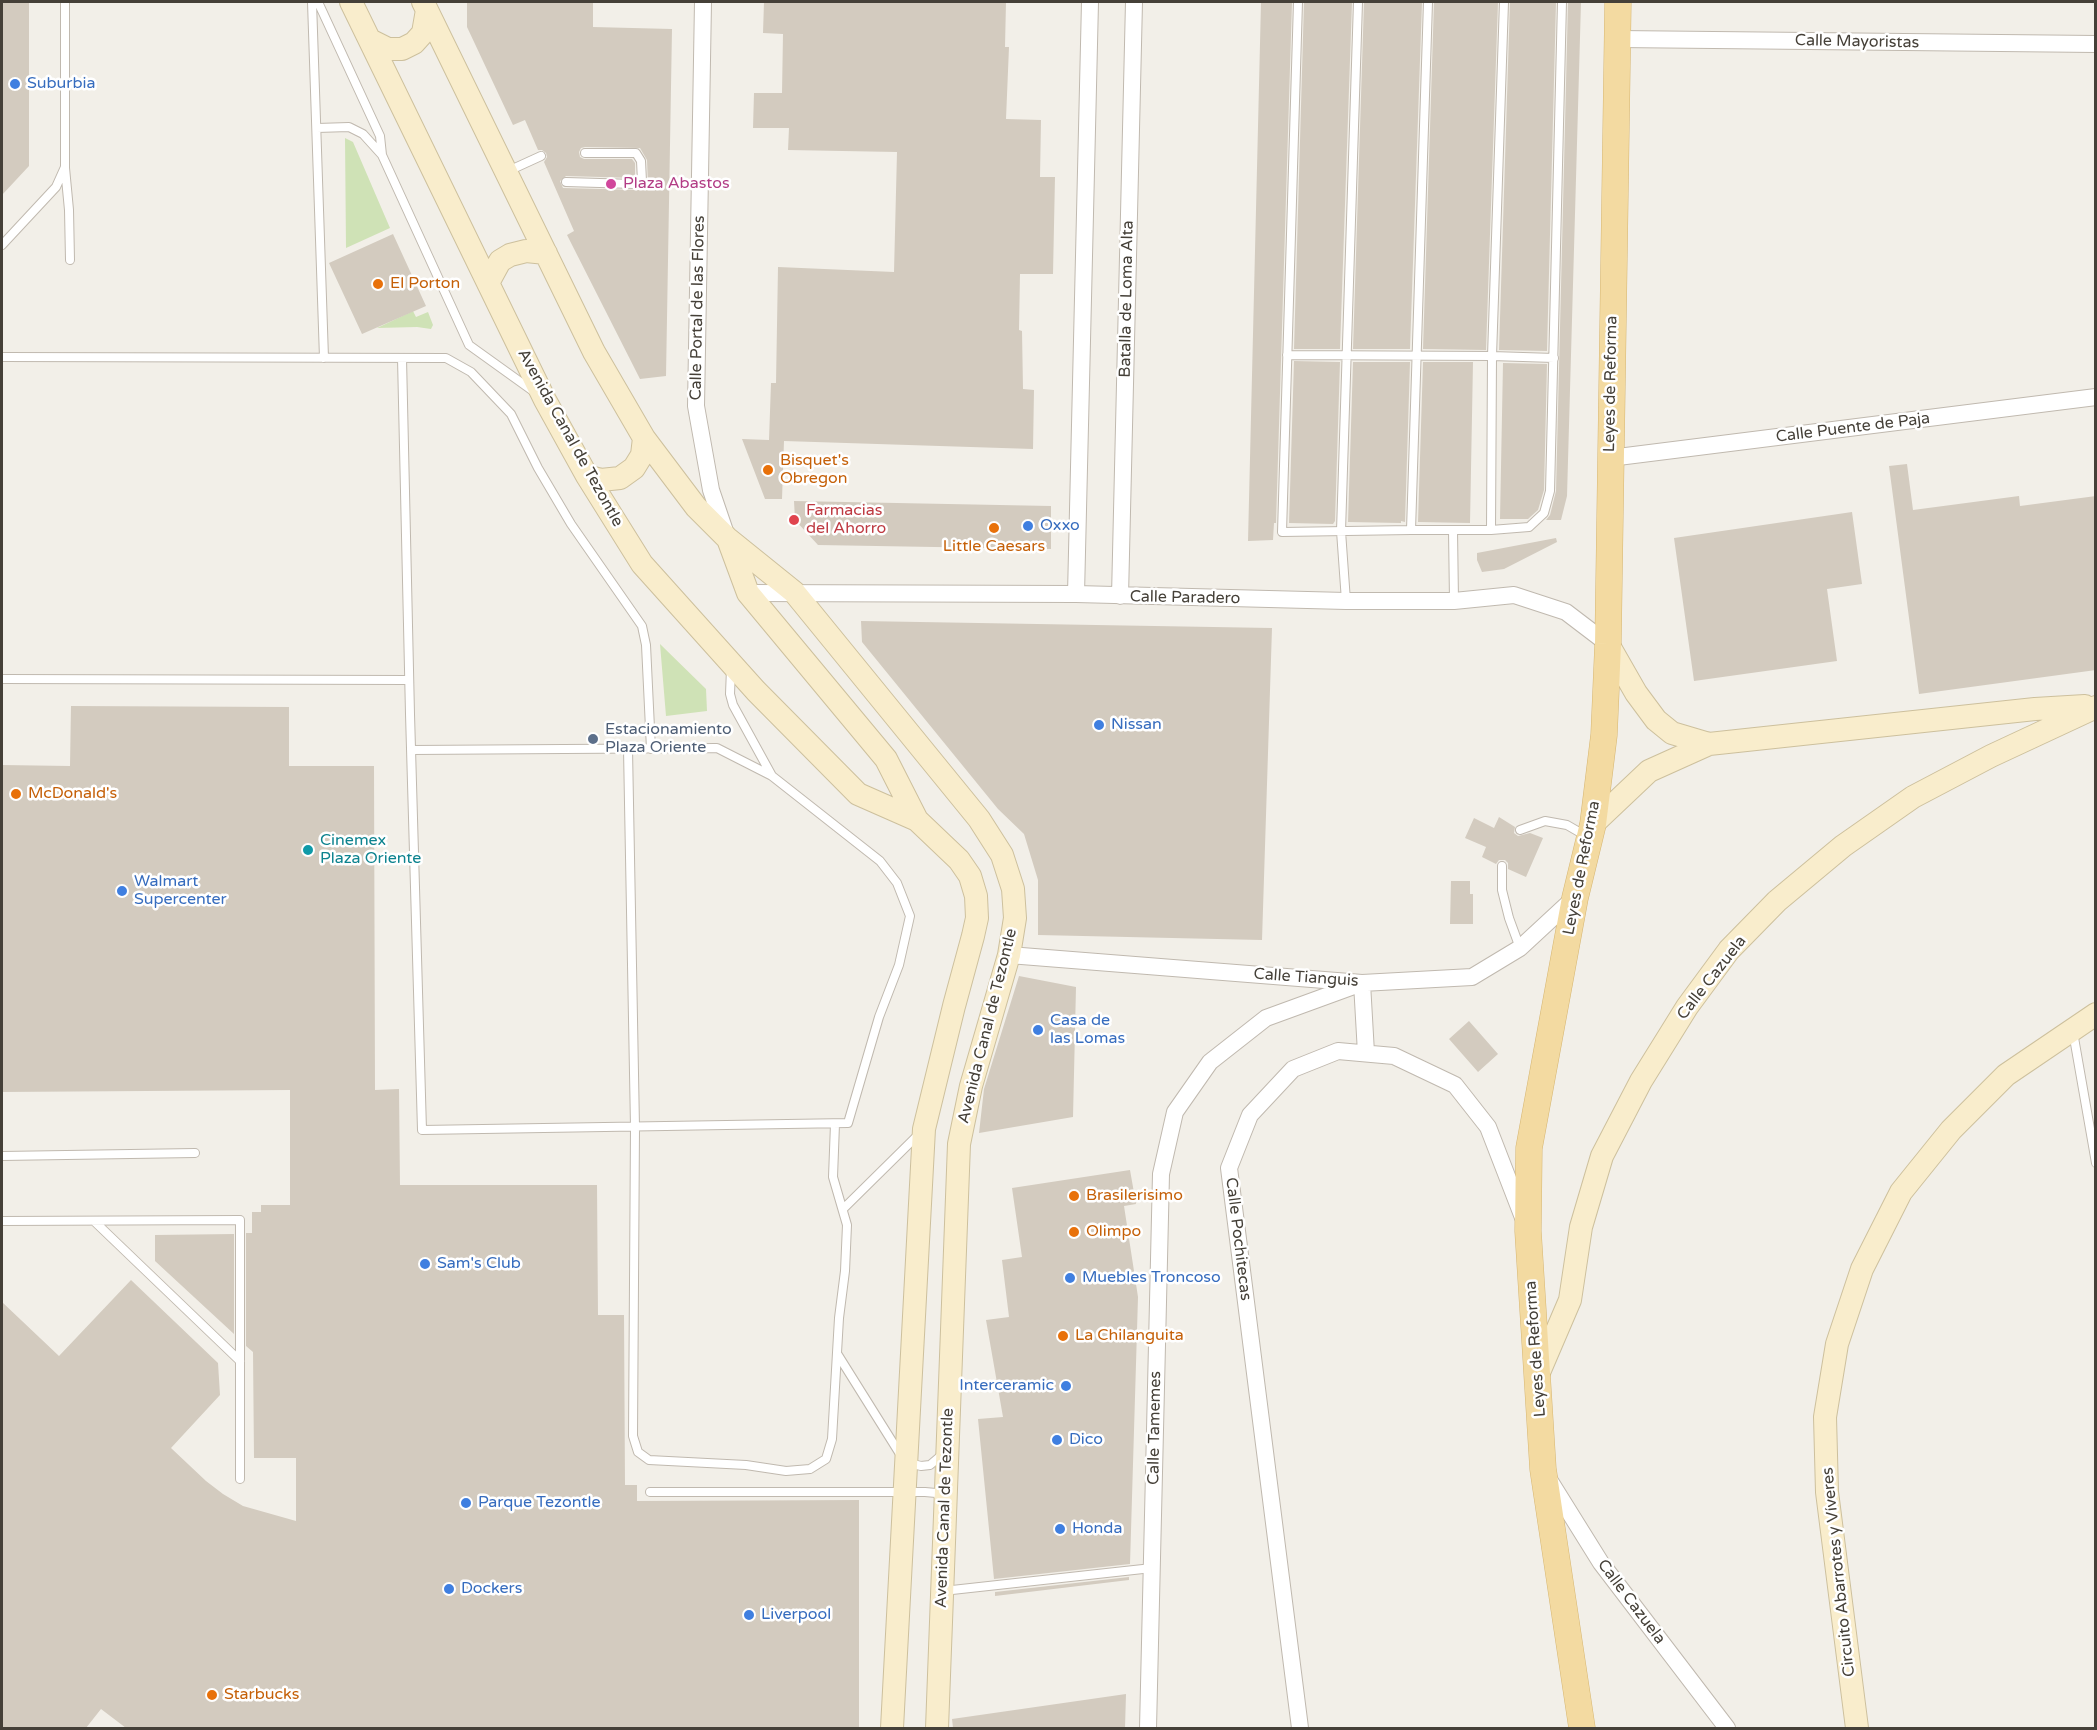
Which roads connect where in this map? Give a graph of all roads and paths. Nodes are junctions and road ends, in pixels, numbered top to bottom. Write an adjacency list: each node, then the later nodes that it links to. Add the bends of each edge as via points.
1 (65, 2): 22 (lane)
2 (312, 2): 18 (lane)
3 (318, 2): 20 (lane, via 380,136)
4 (351, 2): 16 (main road, Avenida Canal de Tezontle)
5 (703, 2): 46 (street, Calle Portal de las Flores, via 696,406 711,490)
6 (1090, 2): 49 (street)
7 (1134, 2): 50 (street, Batalla de Loma Alta)
8 (1298, 2): 29 (lane)
9 (1358, 2): 30 (lane)
10 (1428, 2): 33 (lane)
11 (1504, 2): 31 (lane)
12 (1562, 2): 36 (lane)
13 (1618, 2): 15 (main road, Leyes de Reforma)
14 (425, 6): 16 (main road, via 423,33 414,43 402,49 388,49); 23 (main road, Avenida Canal de Tezontle)
15 (1618, 39): 17 (street, Calle Mayoristas); 40 (main road, Leyes de Reforma)
16 (370, 40): 28 (main road, Avenida Canal de Tezontle)
17 (2096, 44)
18 (317, 128): 20 (lane, via 349,127 363,134); 34 (lane)
19 (585, 153): 24 (lane, via 636,153 641,161 642,181)
20 (382, 155): 38 (lane, via 469,345)
21 (541, 156): 23 (lane)
22 (65, 167): 25 (lane, via 56,187); 27 (lane)
23 (506, 172): 26 (main road, Avenida Canal de Tezontle)
24 (566, 182)
25 (2, 245)
26 (546, 253): 28 (main road, via 526,251 510,255 500,261); 39 (main road, Avenida Canal de Tezontle, via 594,352)
27 (70, 260)
28 (488, 283): 38 (main road, Avenida Canal de Tezontle)
29 (1287, 355): 30 (lane); 45 (lane, via 1282,532)
30 (1347, 356): 33 (lane); 45 (lane)
31 (1492, 356): 33 (lane); 36 (lane); 44 (lane)
32 (2, 357): 34 (lane)
33 (1416, 357): 42 (lane)
34 (324, 358): 35 (lane)
35 (402, 358): 56 (lane); 60 (lane, via 446,358 471,372 511,414 571,524 642,626)
36 (1554, 358): 44 (lane, via 1550,491 1544,513 1528,527)
37 (2096, 397): 40 (street, Calle Puente de Paja)
38 (545, 400): 41 (main road, Avenida Canal de Tezontle)
39 (644, 438): 41 (main road, via 642,455 634,468 620,478 601,480); 46 (main road, Avenida Canal de Tezontle, via 696,507)
40 (1610, 458): 53 (main road, Leyes de Reforma)
41 (587, 476): 54 (main road, Avenida Canal de Tezontle, via 642,564)
42 (1410, 530): 43 (lane); 45 (lane)
43 (1454, 530): 44 (lane); 52 (lane)
44 (1491, 530)
45 (1341, 531): 51 (lane)
46 (728, 538): 47 (main road, Avenida Canal de Tezontle); 48 (main road, Avenida Canal de Tezontle)
47 (794, 592): 48 (street, Calle Paradero); 49 (street, Calle Paradero); 69 (main road, Avenida Canal de Tezontle, via 979,819 1002,855 1013,889 1015,918)
48 (748, 593): 63 (main road, Avenida Canal de Tezontle, via 886,759)
49 (1076, 594): 50 (street, Calle Paradero)
50 (1120, 596): 51 (street, Calle Paradero)
51 (1346, 601): 52 (street, Calle Paradero)
52 (1454, 601): 53 (street, Calle Paradero, via 1514,595 1566,612)
53 (1608, 644): 58 (main road, Calle Cazuela, via 1656,720 1672,733); 65 (main road, Leyes de Reforma, via 1604,735)
54 (731, 662): 62 (lane, via 733,705); 63 (main road, Avenida Canal de Tezontle, via 858,794)
55 (2, 679): 56 (lane)
56 (409, 680): 61 (lane)
57 (2096, 706): 58 (main road, Calle Cazuela); 86 (main road, Calle Cazuela, via 1913,797 1827,860 1730,950 1687,1007 1641,1081 1602,1156 1581,1227 1570,1300)
58 (1709, 744): 65 (main road, Calle Cazuela, via 1649,771)
59 (628, 748): 60 (lane); 61 (lane); 75 (lane)
60 (651, 749): 62 (lane, via 717,748)
61 (411, 750): 75 (lane, via 422,1130)
62 (772, 776): 74 (lane, via 880,861 897,883 910,916 899,965 879,1017 848,1123)
63 (917, 820): 76 (main road, Avenida Canal de Tezontle, via 959,860 970,876 977,918)
64 (1520, 830): 65 (lane, via 1545,820)
65 (1592, 831): 67 (main road, Leyes de Reforma)
66 (1502, 866): 68 (lane, via 1504,899)
67 (1575, 898): 68 (street, Calle Tianguis); 83 (main road, Leyes de Reforma, via 1529,1148)
68 (1520, 948): 70 (street, Calle Tianguis, via 1472,977)
69 (1009, 955): 70 (street, Calle Tianguis); 87 (main road, Avenida Canal de Tezontle, via 971,1086 959,1144)
70 (1362, 983): 73 (street); 94 (street, Calle Tamemes, via 1266,1018 1210,1062 1175,1112 1161,1174)
71 (2096, 1014): 72 (main road, Circuito Abarrotes y Víveres)
72 (2072, 1028): 79 (lane); 102 (main road, Circuito Abarrotes y Víveres, via 2006,1075 1952,1130 1901,1192 1862,1269 1837,1344 1826,1417 1827,1492)
73 (1366, 1053): 83 (street, Calle Pochitecas, via 1394,1056 1455,1085 1488,1127); 99 (street, Calle Pochitecas, via 1338,1051 1293,1069 1250,1115 1229,1168)
74 (835, 1124): 75 (lane); 80 (lane, via 833,1177)
75 (635, 1127): 84 (lane, via 633,1436 638,1452 649,1460 786,1471 810,1469 826,1459 832,1439)
76 (924, 1129): 80 (lane); 88 (main road, Avenida Canal de Tezontle)
77 (195, 1153): 78 (lane)
78 (2, 1156)
79 (2096, 1164)
80 (843, 1209): 84 (lane, via 847,1225)
81 (2, 1221): 82 (lane)
82 (94, 1221): 85 (lane); 85 (lane, via 240,1220)
83 (1528, 1231): 86 (main road, Leyes de Reforma)
84 (837, 1354): 88 (lane)
85 (240, 1361): 90 (lane)
86 (1538, 1377): 89 (main road, Leyes de Reforma)
87 (947, 1450): 88 (lane, via 930,1465); 93 (main road, Avenida Canal de Tezontle)
88 (905, 1462): 92 (main road, Avenida Canal de Tezontle)
89 (1543, 1469): 100 (main road, Leyes de Reforma); 101 (street, Calle Cazuela, via 1601,1563)
90 (240, 1479)
91 (650, 1492): 92 (lane)
92 (903, 1492): 93 (lane, via 936,1493); 96 (main road, Avenida Canal de Tezontle)
93 (945, 1503): 95 (main road, Avenida Canal de Tezontle)
94 (1152, 1568): 95 (lane); 98 (street, Calle Tamemes)
95 (942, 1591): 97 (main road, Avenida Canal de Tezontle)
96 (891, 1728)
97 (937, 1728)
98 (1148, 1728)
99 (1300, 1728)
100 (1582, 1728)
101 (1727, 1728)
102 (1857, 1728)

